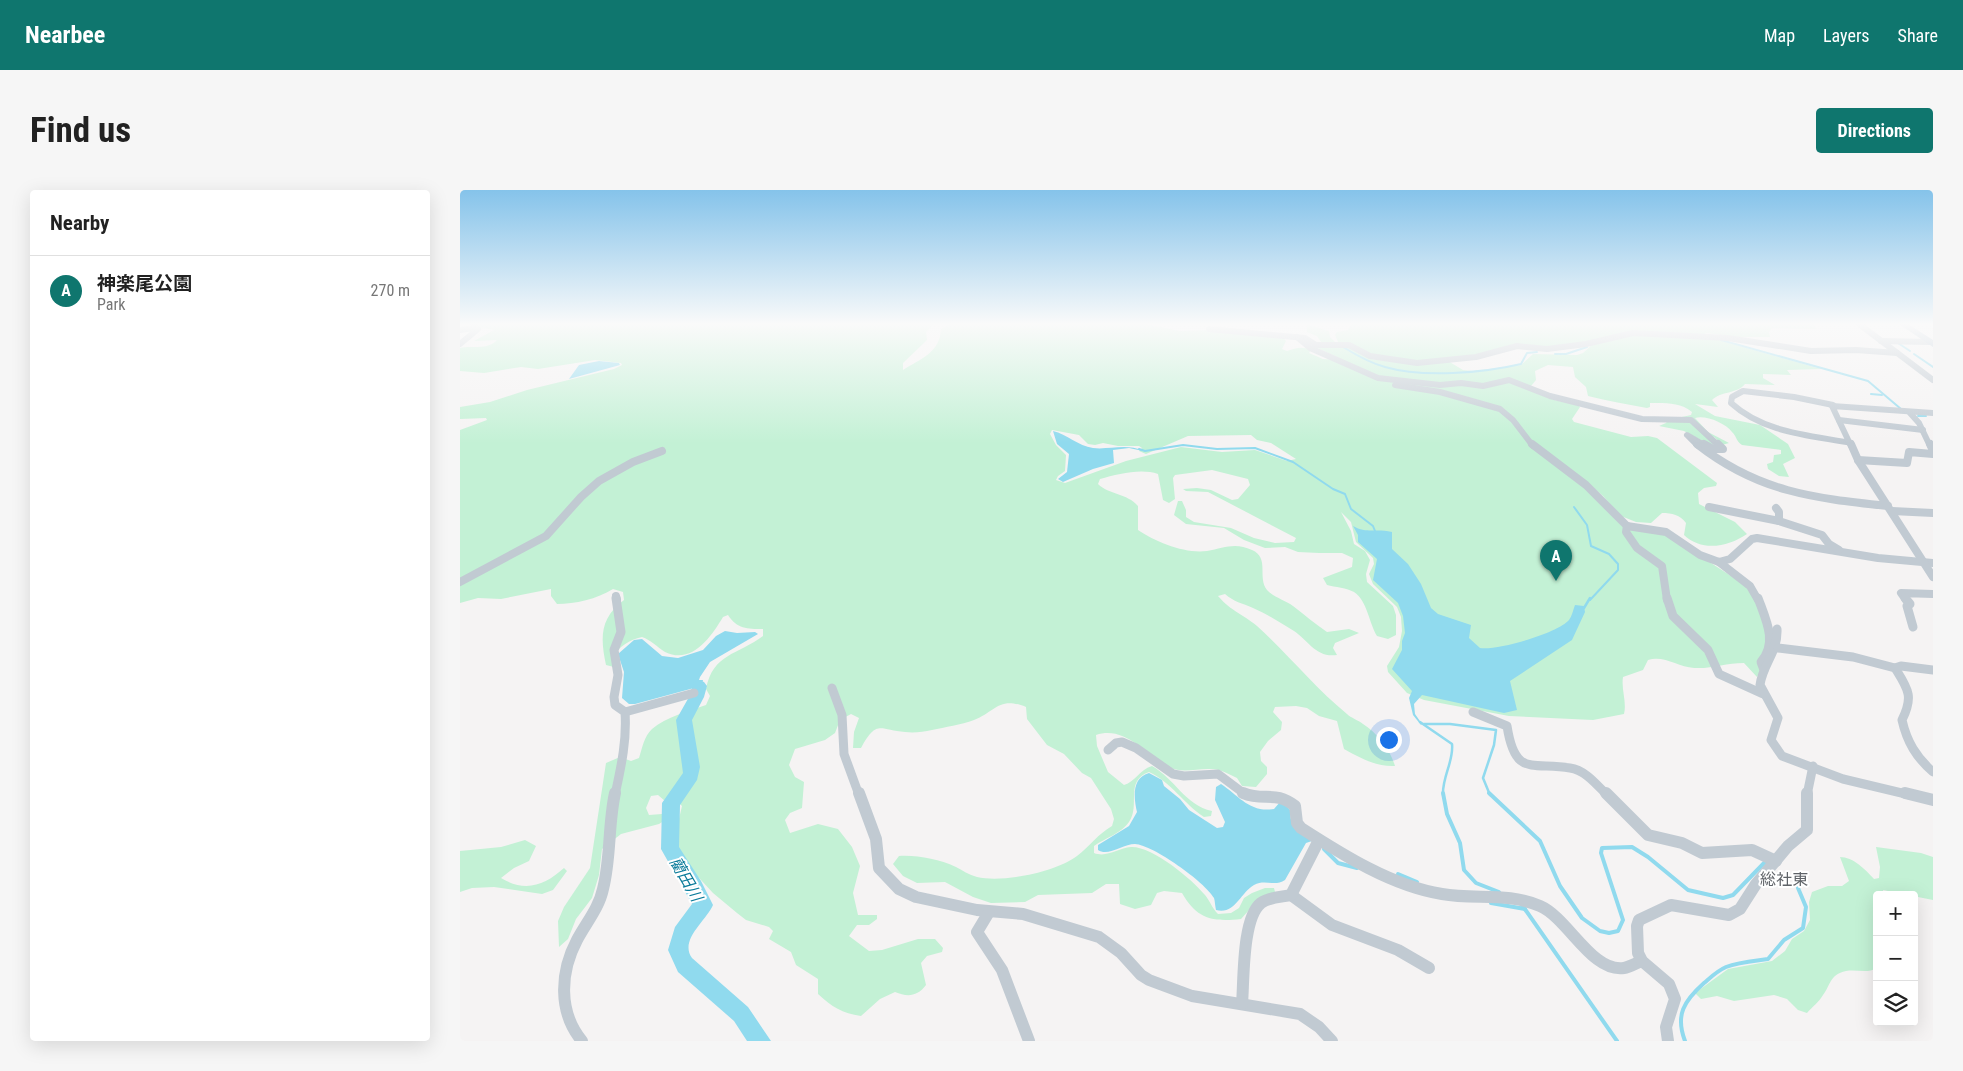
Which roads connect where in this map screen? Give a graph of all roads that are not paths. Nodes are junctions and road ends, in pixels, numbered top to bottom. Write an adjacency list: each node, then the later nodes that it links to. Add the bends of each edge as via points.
1 (1345, 364): 20 (street, via 1377,383 1440,392 1500,408 1514,420 1536,449 1586,485)
2 (1348, 364): 17 (street, via 1378,378 1440,385 1483,386 1509,380 1550,396 1642,420 1691,420 1722,449 1714,450 1695,437 1687,437 1730,469 1756,483 1815,499)
3 (1912, 364): 4 (street)
4 (1931, 377)
5 (1832, 405): 6 (street); 8 (street); 11 (street, via 1743,391 1732,397 1731,403 1741,412 1771,427)
6 (1910, 413): 7 (street); 9 (street)
7 (1933, 413)
8 (1839, 420): 9 (street); 11 (street)
9 (1922, 429): 10 (street); 13 (street)
10 (1933, 429)
11 (1851, 443): 14 (street)
12 (662, 451): 26 (street, via 599,481 546,536)
13 (1933, 452): 14 (street, via 1909,452 1907,463)
14 (1858, 460): 17 (street)
15 (1709, 507): 19 (street)
16 (1776, 508): 19 (street)
17 (1890, 509): 18 (street); 22 (street)
18 (1933, 513)
19 (1779, 521): 21 (street, via 1822,535 1829,544)
20 (1627, 526): 23 (street, via 1666,532 1700,555); 37 (street, via 1626,532 1637,548 1662,566 1668,605 1680,626 1708,650 1714,660 1714,669)
21 (1843, 552): 22 (street); 23 (street, via 1757,538 1730,560)
22 (1923, 561): 24 (street); 25 (street)
23 (1719, 562): 33 (street, via 1750,586 1758,599 1771,640 1767,655 1761,662)
24 (1933, 563)
25 (1932, 574)
26 (460, 582)
27 (1933, 594): 29 (street, via 1901,593 1910,604 1908,613)
28 (616, 596): 38 (street, via 621,632 614,650 618,675 614,697 615,705)
29 (1912, 627)
30 (1777, 630): 31 (street)
31 (1778, 648): 32 (street, via 1853,657); 33 (street)
32 (1895, 668): 34 (street); 42 (street, via 1909,691 1908,708 1902,720 1911,750)
33 (1764, 670): 37 (street, via 1760,685)
34 (1933, 670)
35 (832, 688): 47 (street, via 842,715 844,754 876,839 879,868 883,874 908,894)
36 (694, 693): 38 (street)
37 (1763, 694): 41 (street, via 1778,718 1771,740 1774,747 1782,756)
38 (625, 712): 51 (street, via 626,754 611,813 604,888 572,949 568,964 565,1009 572,1032)
39 (1473, 712): 45 (street, via 1507,726 1512,752 1526,764 1570,768 1591,778 1648,835 1682,843 1702,852 1752,850)
40 (1108, 750): 44 (street, via 1116,743 1128,743 1175,775 1220,774 1242,793 1264,799 1285,798 1295,806 1297,824)
41 (1813, 766): 43 (street, via 1857,784); 45 (street, via 1808,791 1807,830)
42 (1933, 772)
43 (1933, 800)
44 (1319, 840): 46 (street); 48 (street, via 1351,858 1432,892 1493,896 1540,906 1559,919 1585,947 1611,967 1626,968)
45 (1776, 861): 48 (street, via 1740,909 1729,914 1671,905 1646,914 1637,926 1638,953)
46 (1291, 895): 49 (street, via 1332,925 1398,950); 50 (street, via 1270,899 1255,908 1250,923)
47 (989, 912): 50 (street, via 1022,914 1099,937 1121,952 1149,980 1192,996); 52 (street, via 977,932 985,940 1012,990)
48 (1642, 961): 54 (street, via 1663,978 1675,999 1666,1027)
49 (1429, 968)
50 (1242, 1004): 53 (street, via 1300,1014)
51 (582, 1041)
52 (1029, 1041)
53 (1332, 1041)
54 (1668, 1041)

